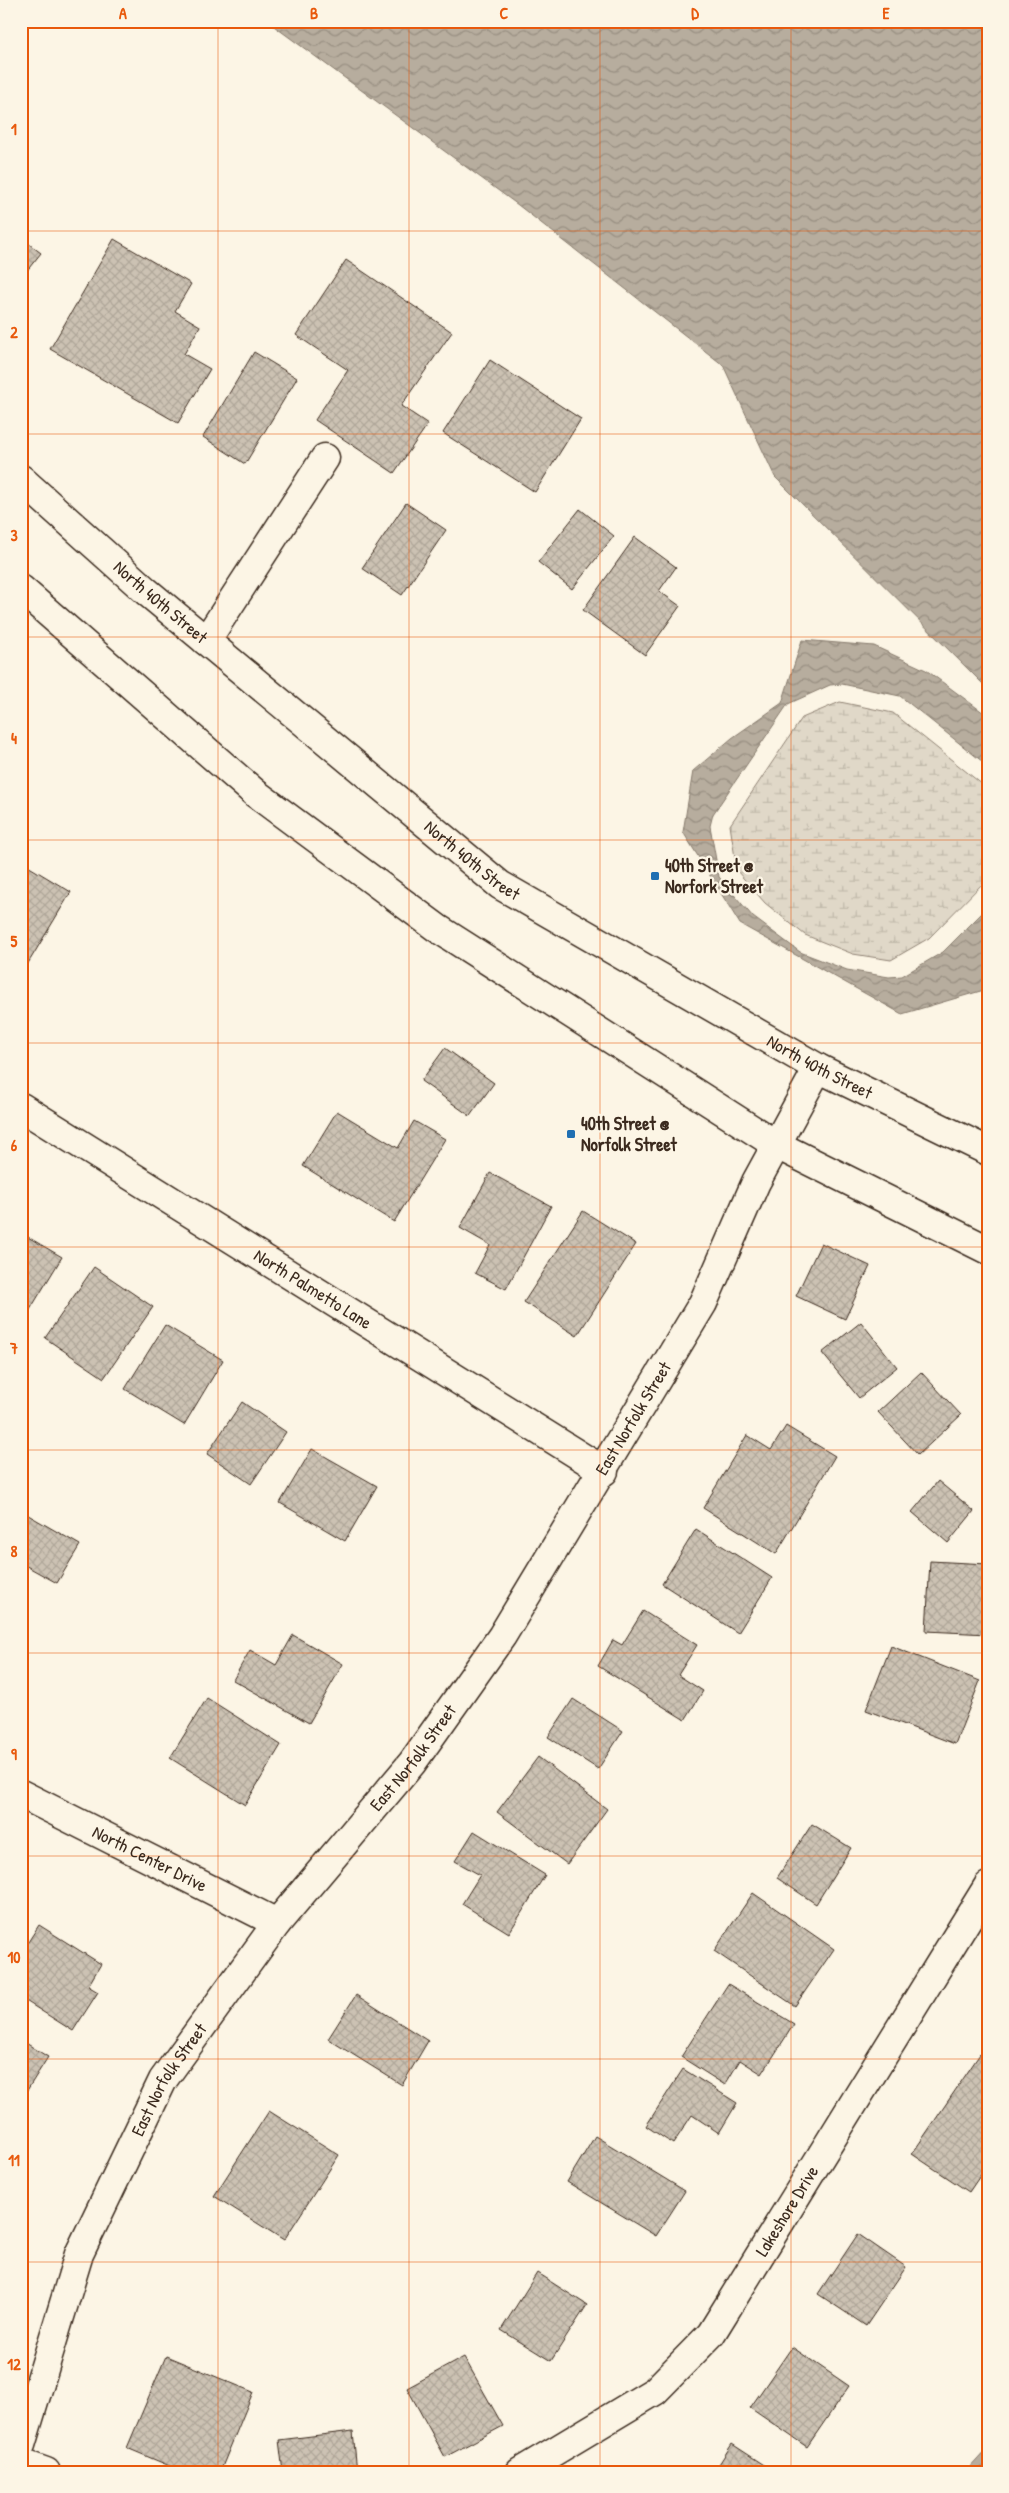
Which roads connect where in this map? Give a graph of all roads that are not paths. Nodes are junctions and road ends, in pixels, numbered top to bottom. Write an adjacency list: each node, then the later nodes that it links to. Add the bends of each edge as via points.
1 (325, 458): 4 (street)
2 (21, 478): 4 (street, North 40th Street, via 146,592)
3 (21, 588): 7 (street, via 255,793 437,928)
4 (206, 641): 5 (street, North 40th Street, via 500,885)
5 (818, 1068): 7 (street, East Norfolk Street); 8 (street, North 40th Street)
6 (21, 1107): 10 (street, North Palmetto Lane)
7 (775, 1144): 9 (street); 10 (street, East Norfolk Street, via 703,1302)
8 (988, 1151)
9 (988, 1250)
10 (604, 1470): 13 (street, East Norfolk Street, via 502,1636 412,1763)
11 (21, 1794): 13 (street, North Center Drive)
12 (988, 1886): 17 (street, Lakeshore Drive, via 711,2334 656,2390)
13 (277, 1923): 14 (street, East Norfolk Street, via 159,2089 79,2254)
14 (21, 2445)
15 (21, 2463): 16 (street)
16 (46, 2472)
17 (520, 2472)

